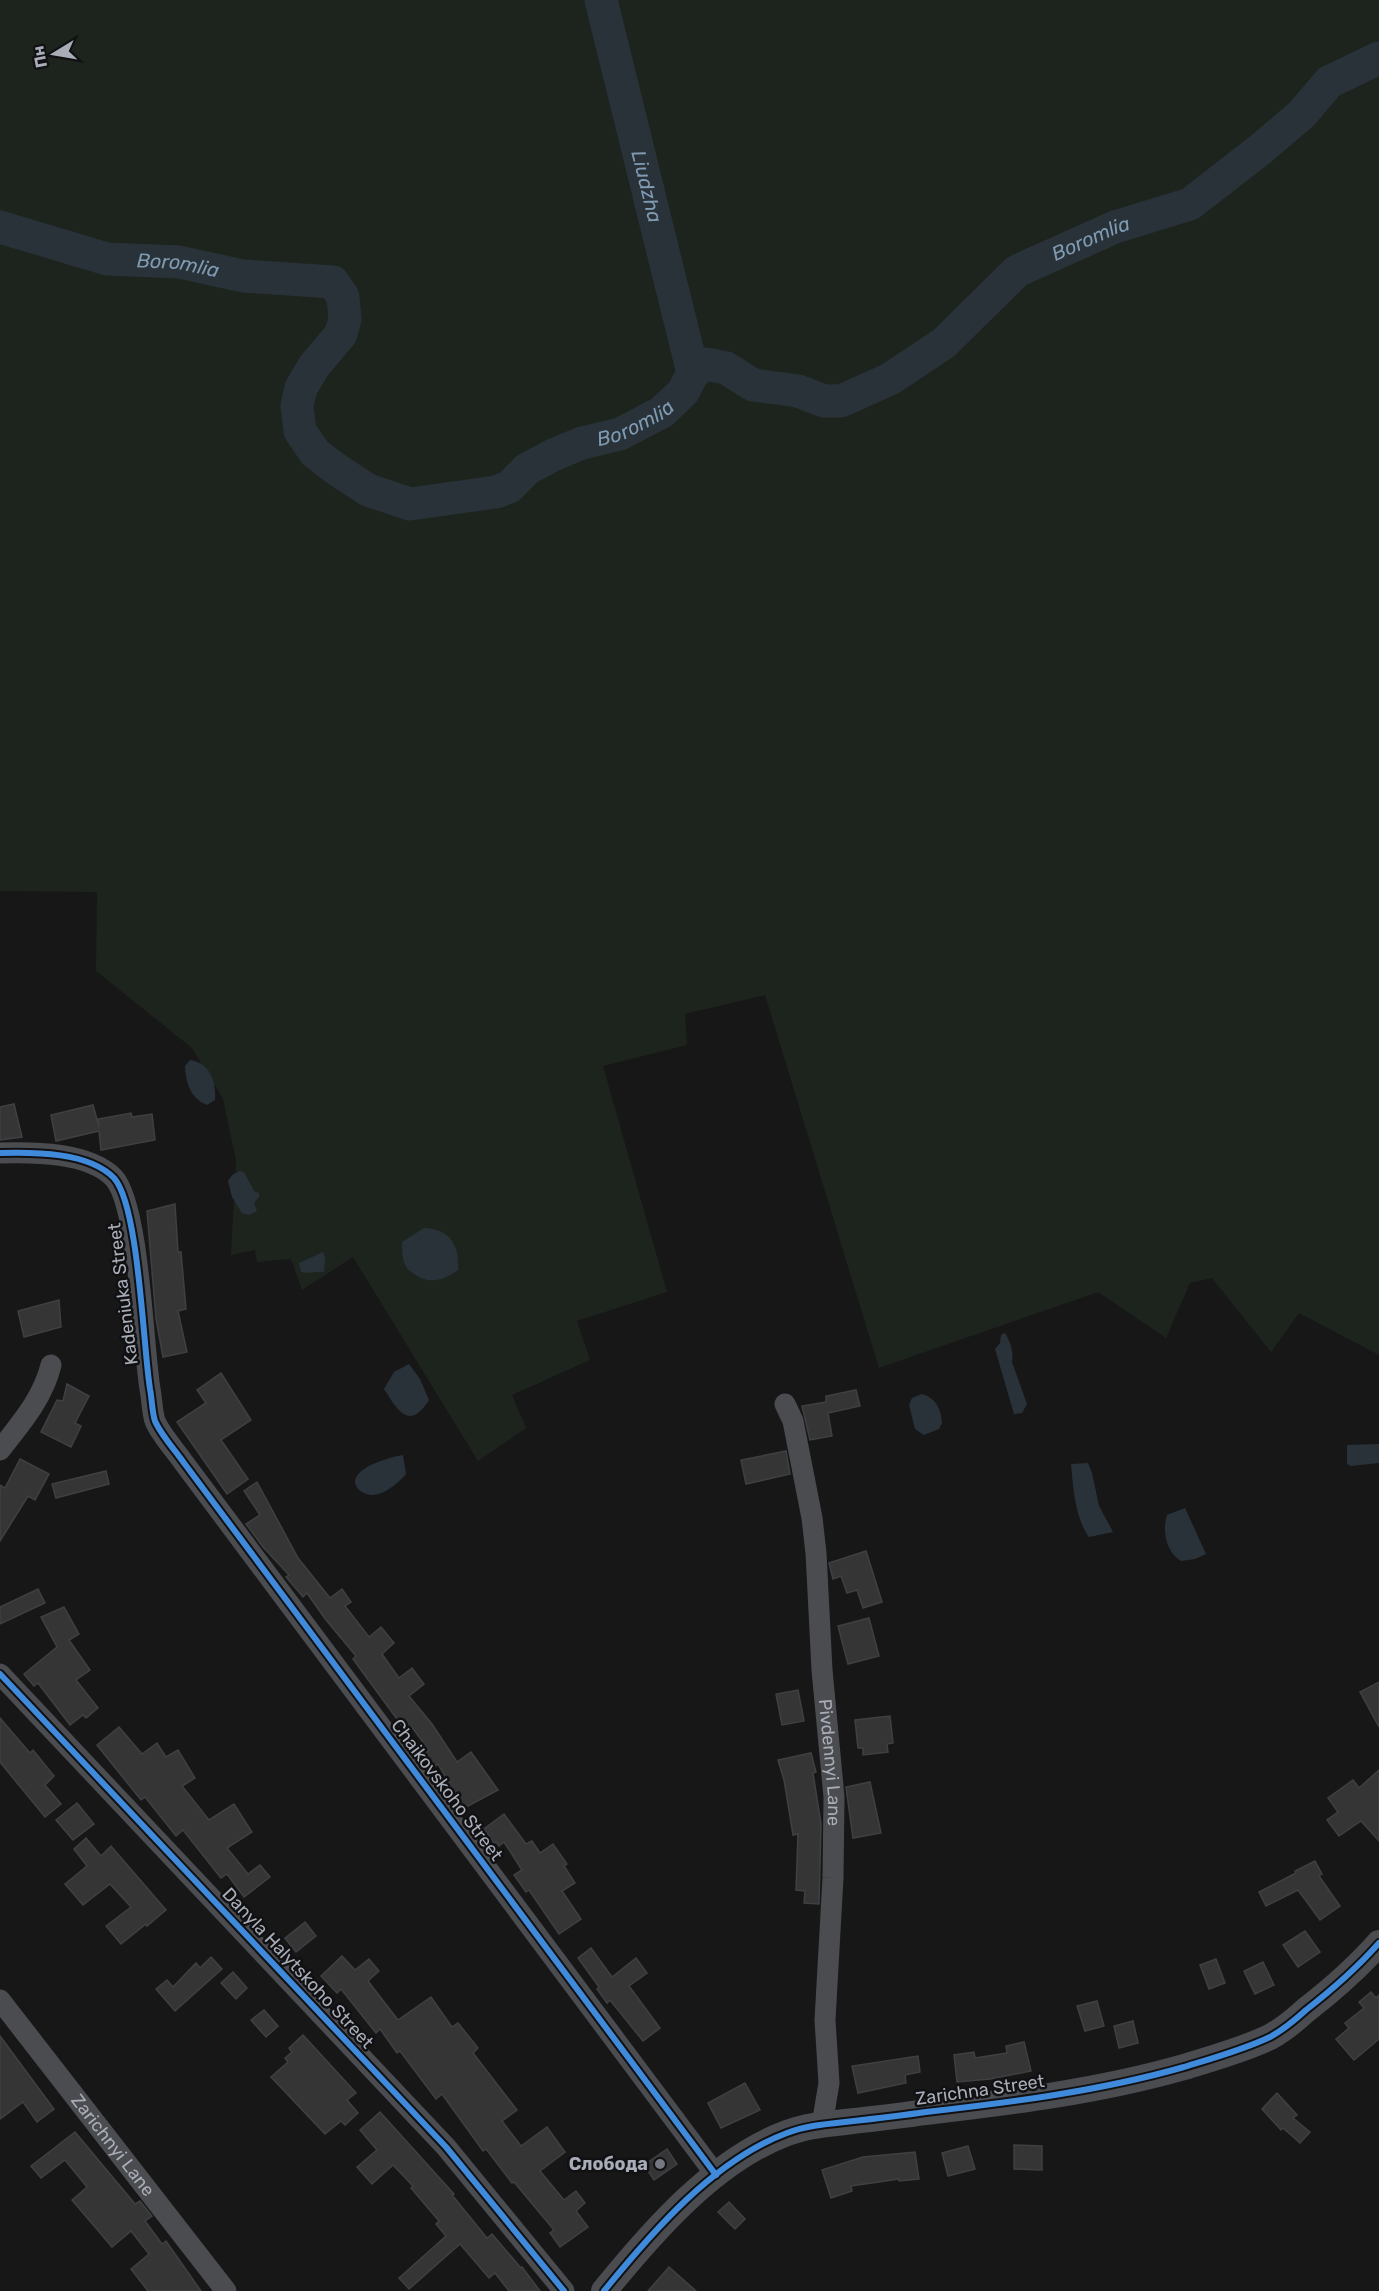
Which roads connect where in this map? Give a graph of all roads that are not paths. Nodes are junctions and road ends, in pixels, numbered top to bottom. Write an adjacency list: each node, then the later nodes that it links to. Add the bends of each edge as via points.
1 (0, 1153): 4 (street, Kadeniuka Street, via 28,1153 92,1163 114,1179 125,1197)
2 (51, 1365): 5 (street, via 30,1410)
3 (785, 1404): 9 (street, Pivdennyi Lane, via 798,1440 813,1530 834,1797 825,2020 829,2083)
4 (155, 1421): 10 (street, Chaikovskoho Street)
5 (0, 1450)
6 (0, 1674): 12 (street, Danylа Halytskoho Street, via 446,2147)
7 (1379, 1942): 9 (street, Zarichna Street, via 1354,1971 1289,2024 1271,2036 1215,2058 1095,2089)
8 (0, 2000): 11 (street, Zarichnyi Lane)
9 (822, 2125): 10 (street, Zarichna Street, via 770,2140)
10 (716, 2175): 13 (street, Zarichna Street, via 663,2225)
11 (226, 2291)
12 (564, 2291)
13 (604, 2291)

